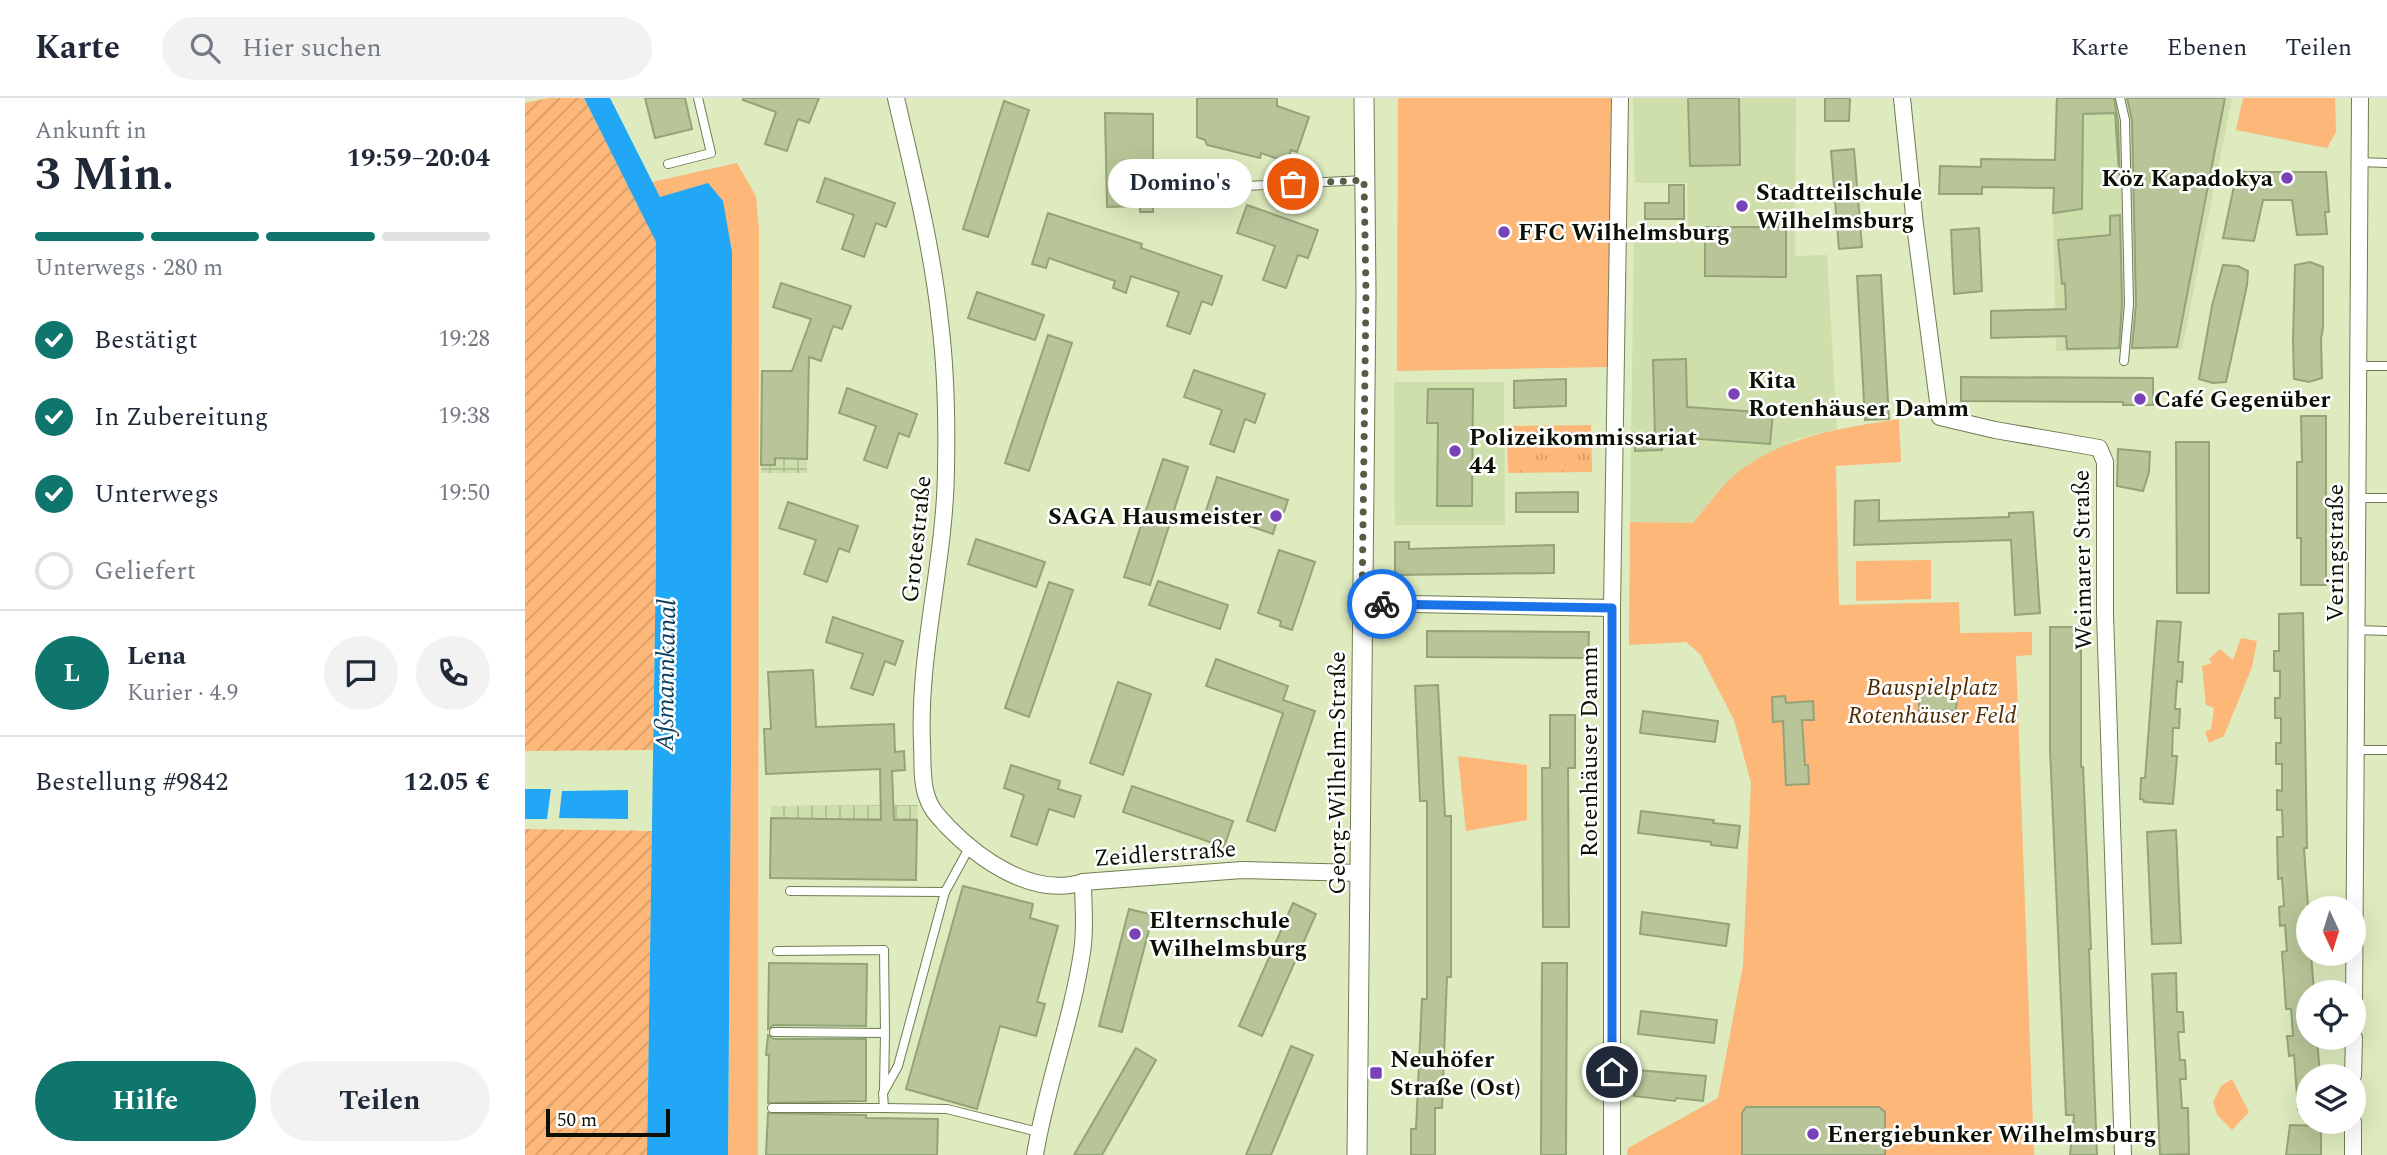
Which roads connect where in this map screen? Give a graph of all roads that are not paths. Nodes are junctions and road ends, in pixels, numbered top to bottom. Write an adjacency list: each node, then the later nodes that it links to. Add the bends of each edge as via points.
1 (698, 98): 10 (lane, via 711,153)
2 (897, 98): 24 (street, Grotestraße, via 939,310 944,393 945,492 921,716 924,782 932,810)
3 (1364, 98): 11 (street, Georg-Wilhelm-Straße)
4 (1620, 98): 19 (street, Rotenhäuser Damm)
5 (1902, 98): 41 (street, Weimarer Straße, via 1940,417 2099,448 2105,463 2105,614)
6 (2120, 98): 13 (lane, via 2125,120 2129,304)
7 (2360, 98): 8 (street, Veringstraße)
8 (2360, 162): 9 (lane); 14 (street, Veringstraße)
9 (2387, 163)
10 (668, 164)
11 (1364, 180): 12 (lane); 18 (street, Georg-Wilhelm-Straße)
12 (1134, 187)
13 (2124, 360)
14 (2359, 366): 15 (lane); 16 (street, Veringstraße)
15 (2387, 366)
16 (2358, 498): 17 (lane); 20 (street, Veringstraße)
17 (2387, 498)
18 (1362, 603): 19 (street); 25 (street, Georg-Wilhelm-Straße)
19 (1612, 608): 40 (street, Rotenhäuser Damm)
20 (2357, 630): 21 (lane); 22 (street, Veringstraße)
21 (2387, 631)
22 (2356, 750): 23 (lane); 30 (street, Veringstraße)
23 (2387, 750)
24 (969, 848): 26 (street, Grotestraße, via 1016,877 1047,885); 28 (lane)
25 (1361, 873): 26 (street, Zeidlerstraße, via 1242,870); 39 (street, Georg-Wilhelm-Straße)
26 (1083, 882): 36 (street, Zeidlerstraße, via 1083,949)
27 (790, 891): 28 (lane)
28 (945, 892): 33 (lane, via 898,1066)
29 (777, 951): 32 (lane, via 884,950)
30 (2354, 980)
31 (774, 1032): 32 (lane)
32 (885, 1033): 33 (lane)
33 (883, 1093): 35 (lane)
34 (772, 1108): 35 (lane)
35 (884, 1108): 36 (lane, via 947,1110)
36 (1038, 1132): 38 (street, Zeidlerstraße)
37 (2353, 1134): 42 (street)
38 (1035, 1155)
39 (1357, 1155)
40 (1612, 1155)
41 (2123, 1155)
42 (2353, 1155)

